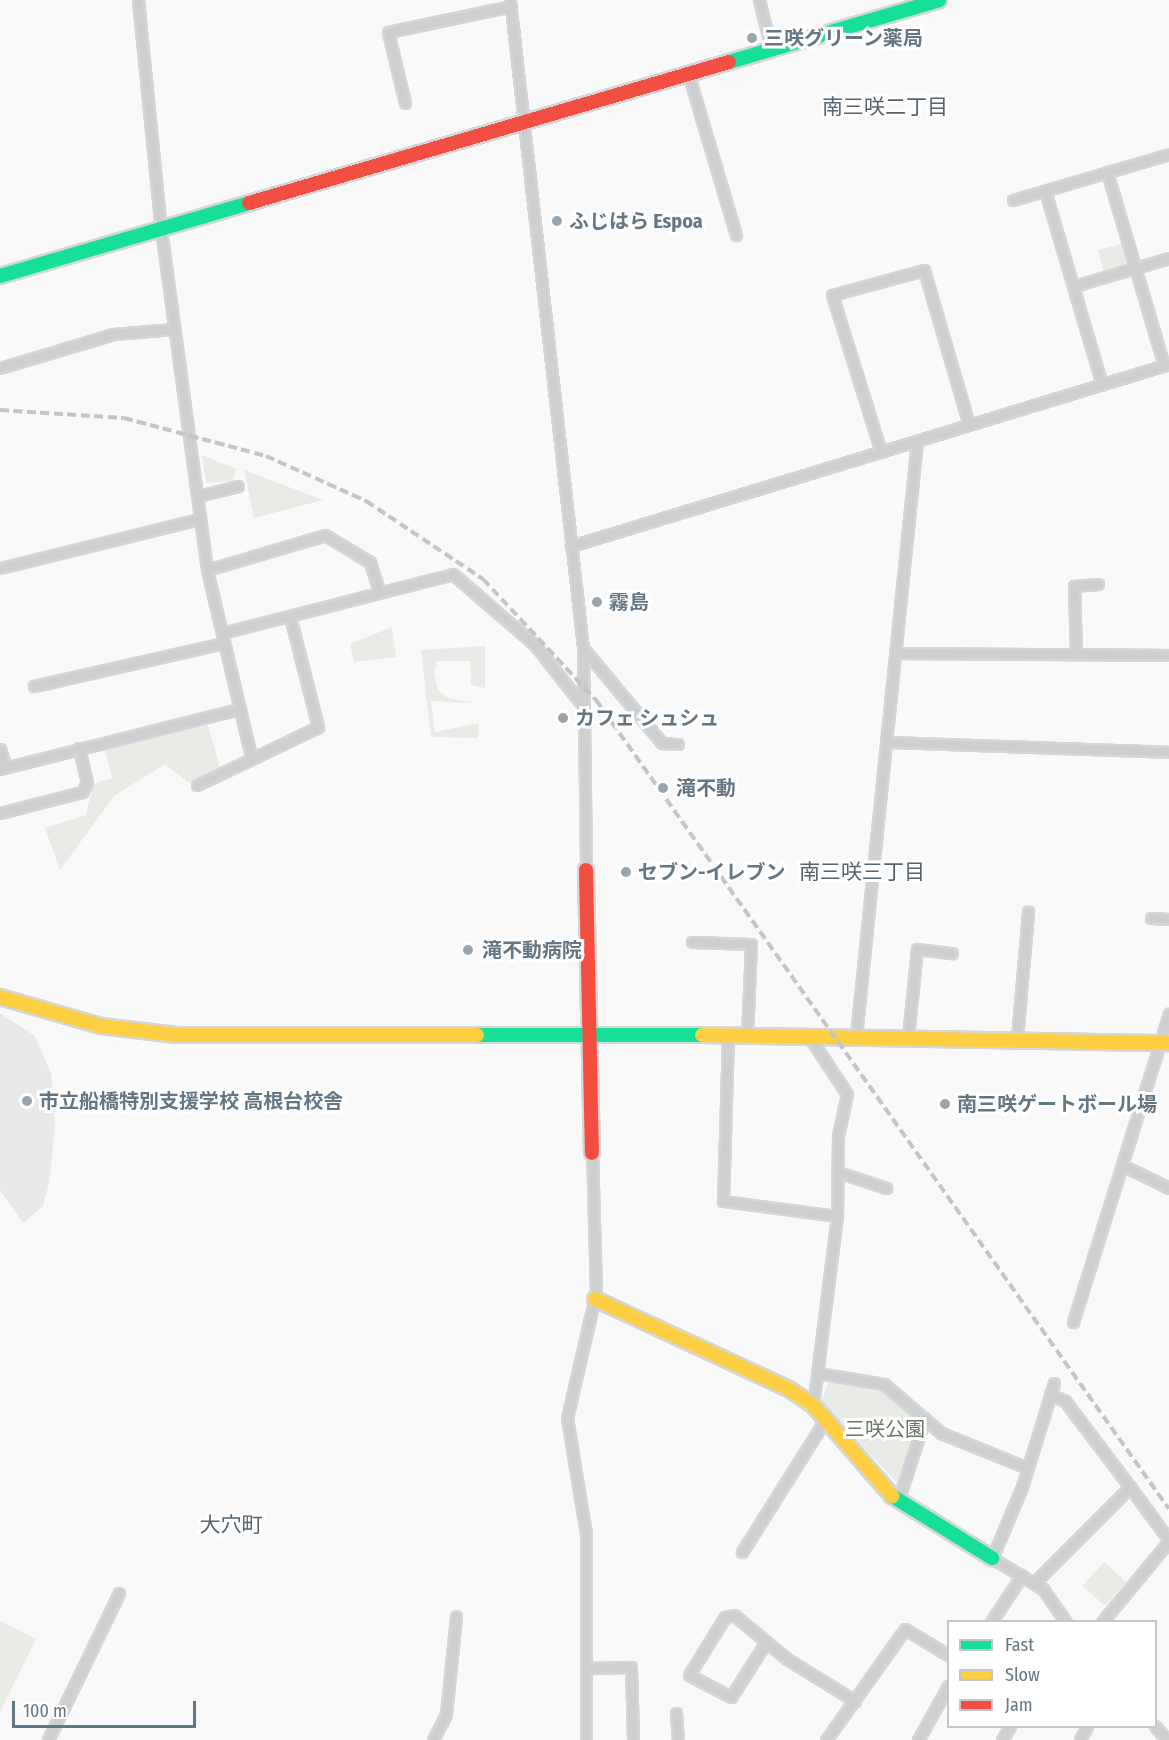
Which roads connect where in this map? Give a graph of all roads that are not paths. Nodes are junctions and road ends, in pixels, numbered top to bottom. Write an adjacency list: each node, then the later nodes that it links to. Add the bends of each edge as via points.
1 (138, 0): 13 (street)
2 (759, 0): 5 (street)
3 (939, 0): 5 (street)
4 (511, 3): 7 (street, via 388,32); 8 (street)
5 (771, 48): 6 (street)
6 (688, 74): 8 (street); 14 (street)
7 (405, 103)
8 (524, 122): 13 (street); 29 (street)
9 (1169, 155): 10 (street)
10 (1107, 172): 11 (street); 16 (street)
11 (1045, 191): 12 (street); 18 (street)
12 (1013, 200)
13 (160, 229): 17 (street); 19 (street)
14 (736, 235)
15 (1169, 258): 16 (street)
16 (1135, 268): 18 (street); 20 (street)
17 (0, 276)
18 (1074, 286): 22 (street)
19 (174, 329): 21 (street, via 112,334); 27 (street)
20 (1167, 365): 22 (street)
21 (0, 368)
22 (1102, 385): 23 (street)
23 (969, 425): 24 (street); 25 (street, via 924,270 832,295)
24 (916, 441): 25 (street); 37 (street)
25 (881, 452): 29 (street)
26 (238, 486): 27 (street)
27 (198, 496): 28 (street)
28 (201, 519): 30 (street); 31 (street)
29 (571, 546): 36 (street)
30 (0, 567)
31 (207, 570): 33 (street, via 325,535 370,562); 35 (street)
32 (1098, 584): 38 (street, via 1074,586)
33 (379, 592): 34 (street); 41 (street, via 453,574 535,645)
34 (290, 616): 35 (street); 48 (street, via 318,727)
35 (223, 638): 40 (street); 42 (street)
36 (583, 648): 41 (street); 44 (street, via 662,743)
37 (898, 653): 38 (street); 43 (street)
38 (1076, 653): 39 (street)
39 (1169, 655)
40 (34, 686)
41 (583, 706): 52 (street)
42 (239, 709): 45 (street); 48 (street)
43 (887, 742): 47 (street); 64 (street)
44 (678, 744)
45 (79, 748): 49 (street); 51 (street, via 87,783 82,792)
46 (0, 749): 49 (street)
47 (1169, 752)
48 (251, 756): 50 (street)
49 (3, 768)
50 (197, 786)
51 (0, 813)
52 (586, 870): 61 (street)
53 (1028, 911): 66 (street)
54 (1151, 918): 55 (street)
55 (1169, 919)
56 (692, 942): 63 (street, via 751,944)
57 (952, 952): 65 (street, via 918,949)
58 (0, 997): 61 (street, via 101,1026 176,1035)
59 (1169, 1014): 67 (street)
60 (808, 1035): 63 (street); 64 (street); 70 (street, via 847,1094)
61 (590, 1036): 62 (street); 68 (street)
62 (728, 1036): 63 (street); 73 (street, via 723,1200)
63 (747, 1036)
64 (856, 1036): 65 (street)
65 (908, 1037): 66 (street)
66 (1017, 1038): 67 (street)
67 (1165, 1042): 69 (street)
68 (592, 1153): 74 (street)
69 (1122, 1165): 72 (street); 75 (street)
70 (838, 1172): 71 (street); 73 (street)
71 (886, 1188)
72 (1169, 1188)
73 (837, 1216): 76 (street)
74 (595, 1299): 79 (street, via 747,1367); 97 (street, via 567,1418 586,1534)
75 (1073, 1322)
76 (817, 1373): 79 (street); 80 (street, via 884,1384)
77 (1054, 1383): 78 (street)
78 (1050, 1394): 82 (street); 83 (street, via 1065,1401)
79 (813, 1405): 81 (street)
80 (925, 1418): 82 (street, via 941,1433); 84 (street)
81 (825, 1420): 84 (street); 86 (street)
82 (1025, 1467): 87 (street)
83 (1130, 1487): 85 (street); 89 (street)
84 (898, 1501): 87 (street)
85 (1169, 1540): 94 (street)
86 (742, 1552)
87 (992, 1558): 88 (street)
88 (1022, 1575): 89 (street); 92 (street)
89 (1035, 1582): 93 (street)
90 (119, 1593): 103 (street)
91 (456, 1617): 104 (street, via 446,1714)
92 (992, 1620)
93 (1064, 1620)
94 (1104, 1620)
95 (766, 1642): 95 (street, via 734,1615 725,1617 689,1675 731,1697); 99 (street)
96 (947, 1654): 99 (street, via 905,1629)
97 (587, 1668): 105 (street); 106 (street, via 631,1667)
98 (947, 1688): 102 (street)
99 (855, 1701): 108 (street)
100 (676, 1713): 107 (street)
101 (1157, 1728): 109 (street)
102 (923, 1738)
103 (48, 1740)
104 (433, 1740)
105 (586, 1740)
106 (633, 1740)
107 (678, 1740)
108 (826, 1740)
109 (1167, 1740)

